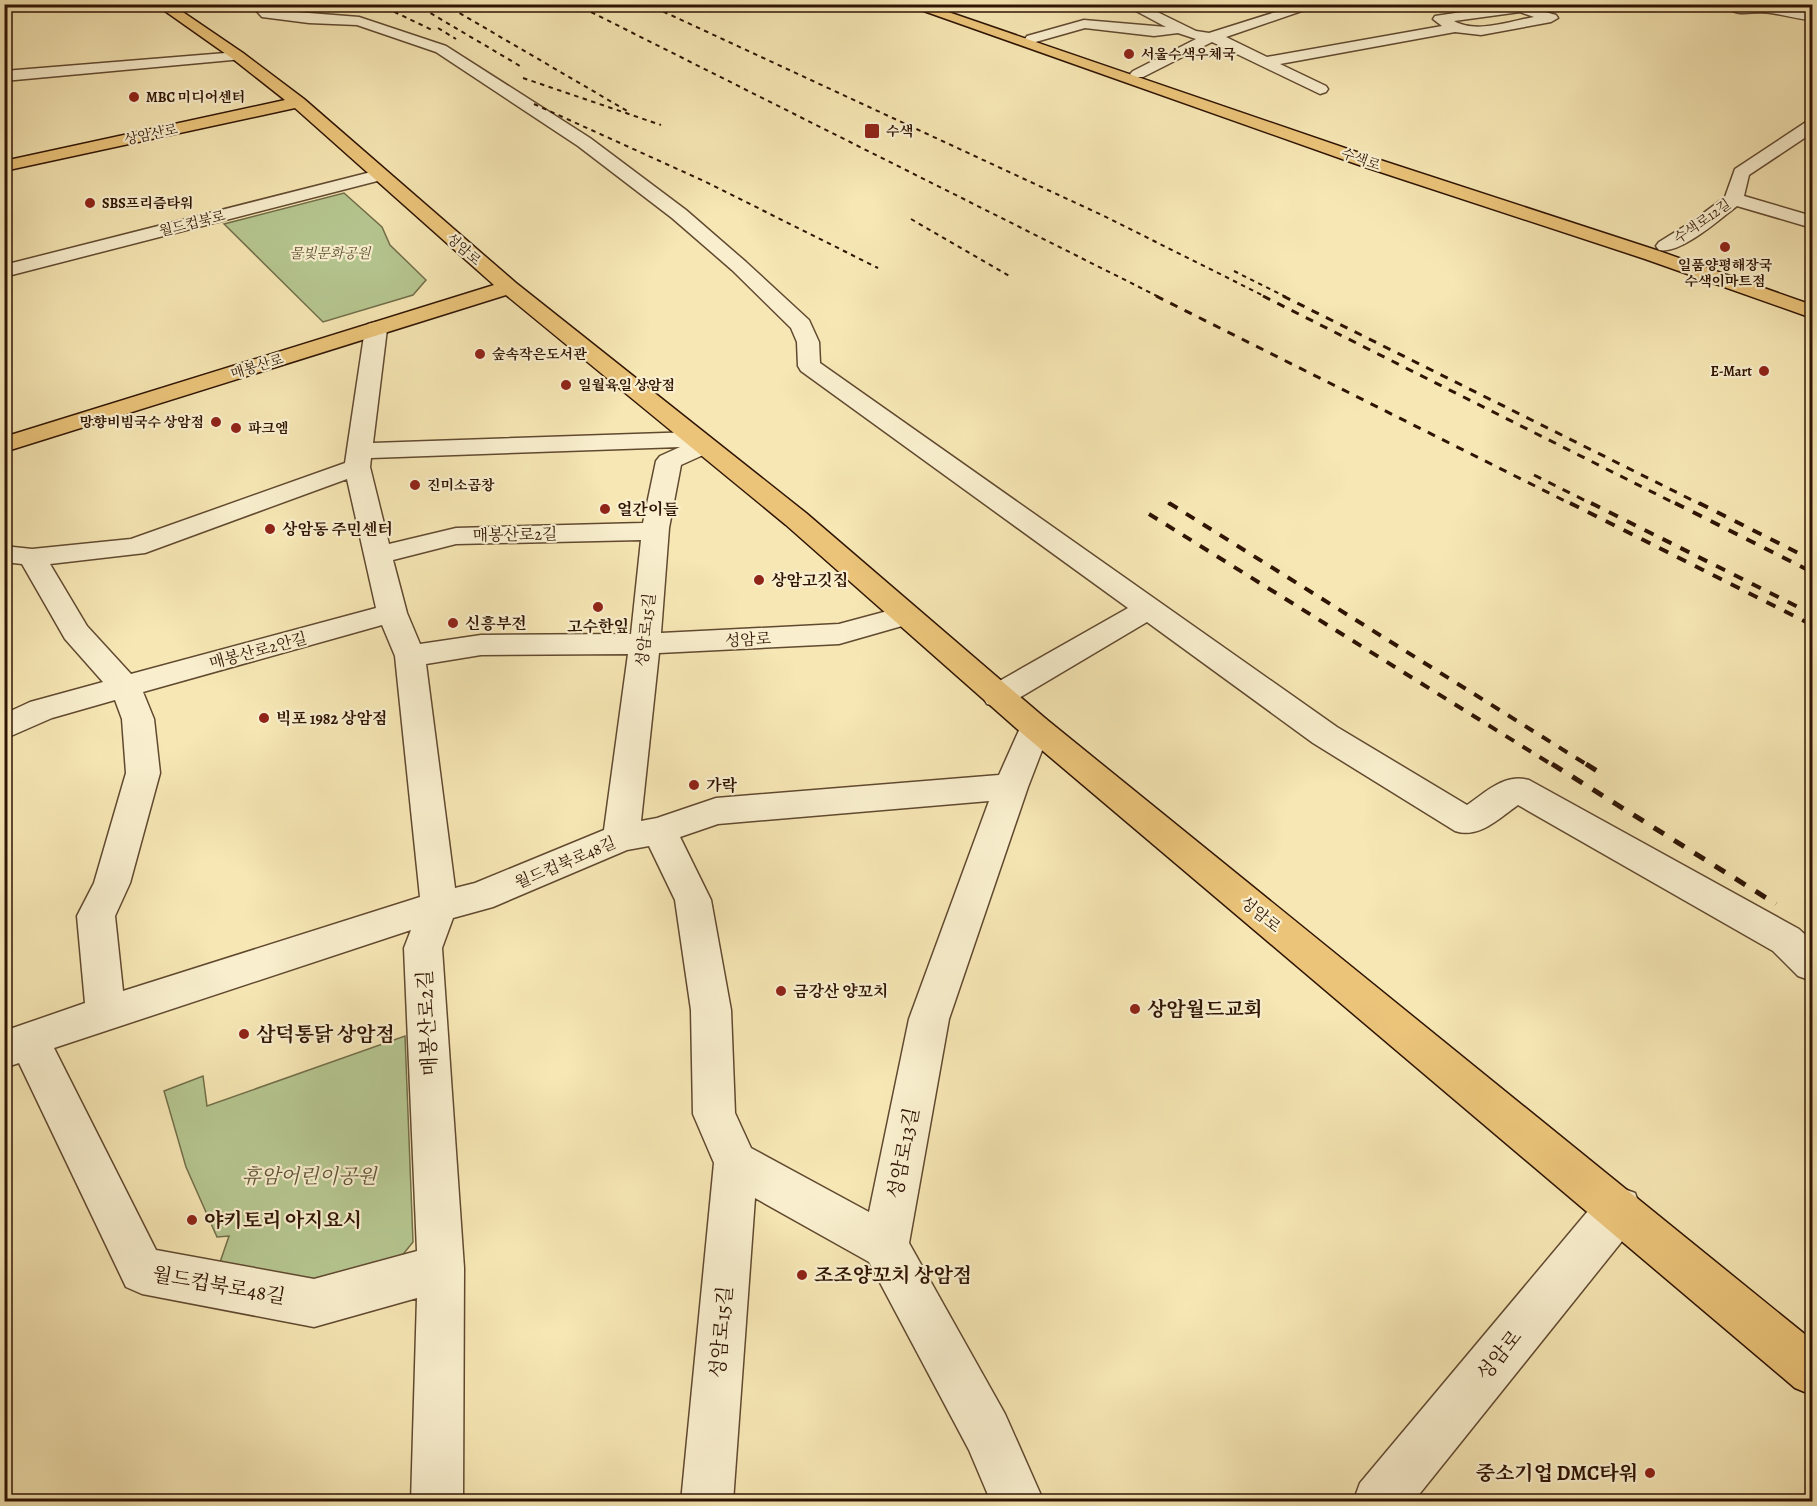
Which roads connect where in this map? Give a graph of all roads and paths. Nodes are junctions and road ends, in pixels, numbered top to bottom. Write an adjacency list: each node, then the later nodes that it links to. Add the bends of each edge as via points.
1 (161, 4): 12 (main road, 성암로)
2 (256, 4): 36 (street, via 267,14 358,21 441,50 584,142 679,214 801,325 808,342 809,366)
3 (1316, 4): 10 (street)
4 (1728, 4): 7 (street, via 1745,10 1769,8)
5 (929, 6): 11 (main road, 수색로); 21 (main road, 수색로)
6 (1133, 6): 9 (street)
7 (1812, 16)
8 (1455, 28): 8 (street, via 1481,31 1551,18 1521,8 1440,19); 13 (street)
9 (1183, 31): 10 (street); 11 (street, via 1154,33 1084,24)
10 (1209, 38): 13 (street); 14 (street)
11 (1032, 39): 14 (main road, 수색로)
12 (238, 56): 15 (street); 17 (main road, 성암로)
13 (1264, 62): 16 (street)
14 (1138, 74): 21 (main road, 수색로)
15 (4, 76)
16 (1320, 89)
17 (298, 102): 19 (main road, 상암산로); 20 (main road, 성암로)
18 (1812, 126): 22 (street, 수색로12길, via 1741,173)
19 (4, 166)
20 (378, 175): 25 (street, 월드컵북로); 26 (main road, 성암로)
21 (1448, 182): 24 (main road, 수색로); 28 (main road, 수색로)
22 (1734, 199): 23 (street); 24 (street, 수색로12길)
23 (1812, 222)
24 (1666, 246): 27 (main road, 수색로)
25 (4, 271)
26 (509, 287): 29 (main road, 매봉산로); 30 (main road, 성암로)
27 (1812, 295)
28 (1812, 312)
29 (376, 329): 31 (main road, 매봉산로); 32 (street, 매봉산로2길)
30 (699, 442): 32 (street); 33 (street, 성암로15길, via 669,461); 38 (main road, 성암로, via 796,519)
31 (4, 445)
32 (358, 459): 34 (street, 매봉산로2길); 35 (street, via 135,547)
33 (654, 531): 34 (street, 매봉산로2길, via 456,536); 39 (street, 성암로15길)
34 (378, 555): 37 (street, 매봉산로2길)
35 (18, 556): 41 (street, via 76,632)
36 (1148, 609): 42 (street); 48 (street, via 1325,735 1467,822 1517,789 1786,940)
37 (392, 613): 40 (street, 매봉산로2길); 41 (street, 매봉산로2안길)
38 (906, 615): 39 (street, 성암로, via 839,634); 42 (main road, 성암로)
39 (644, 644): 40 (street, 성암로, via 482,645); 46 (street, 성암로15길)
40 (410, 656): 47 (street, 매봉산로2길)
41 (125, 687): 43 (street, 매봉산로2안길, via 41,710); 49 (street, via 138,720 143,773 111,883 96,916)
42 (998, 696): 44 (main road, 성암로)
43 (4, 728)
44 (1035, 728): 45 (street); 52 (main road, 성암로)
45 (1011, 787): 46 (street, 월드컵북로48길, via 716,811); 53 (street, 성암로13길, via 929,1020)
46 (640, 834): 47 (street, 월드컵북로48길, via 480,897); 51 (street, 성암로15길, via 693,900 711,1010 714,1114)
47 (439, 906): 49 (street, 월드컵북로48길); 54 (street, 매봉산로2길, via 423,948)
48 (1812, 965)
49 (106, 1015): 50 (street, 월드컵북로48길)
50 (16, 1045): 54 (street, 월드컵북로48길, via 142,1271 314,1303)
51 (736, 1163): 53 (street); 57 (street, 성암로15길)
52 (1619, 1209): 55 (main road, 성암로); 59 (street, 성암로)
53 (885, 1246): 58 (street, via 987,1432)
54 (441, 1268): 56 (street, 매봉산로2길)
55 (1812, 1371)
56 (437, 1502)
57 (707, 1502)
58 (1018, 1502)
59 (1379, 1502)

